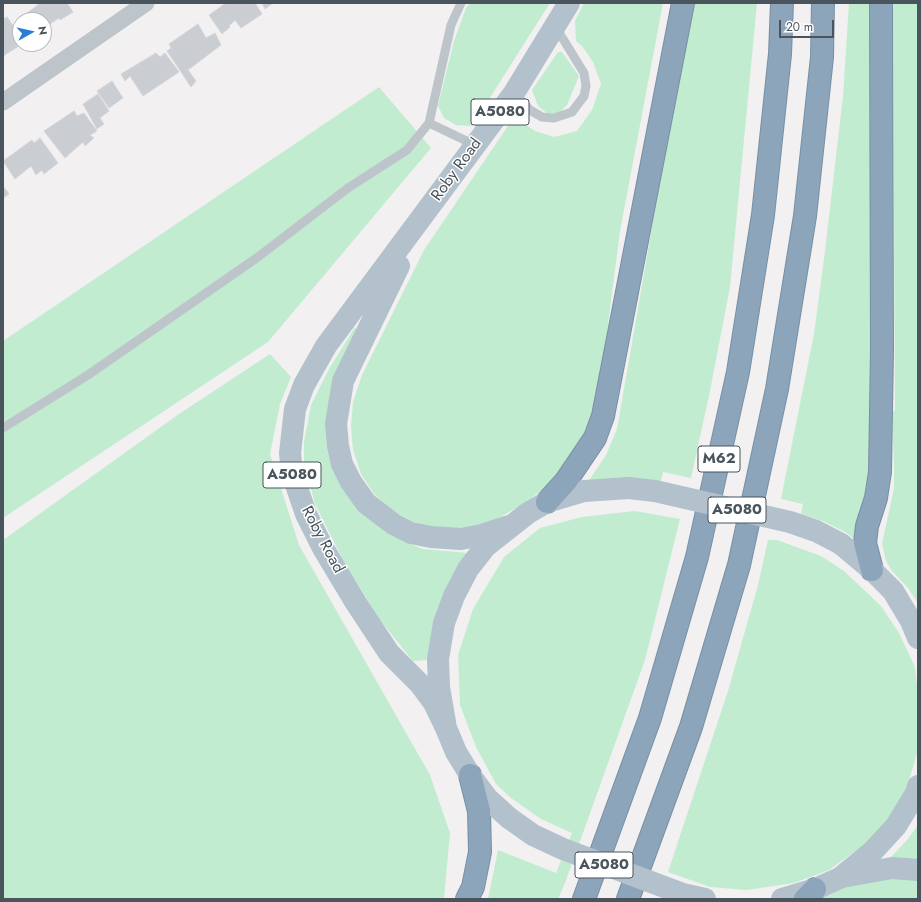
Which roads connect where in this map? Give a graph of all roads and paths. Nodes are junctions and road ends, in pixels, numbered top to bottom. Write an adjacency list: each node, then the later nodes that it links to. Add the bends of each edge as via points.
1 (146, 3): 10 (street)
2 (461, 3): 11 (lane, via 451,25)
3 (569, 3): 8 (main road, Roby Road / A5080)
4 (683, 3): 15 (highway, via 603,416 594,438 566,481)
5 (782, 3): 26 (highway, M62, via 780,54 764,215 736,380 697,557 652,710)
6 (823, 3): 27 (highway, M62, via 822,57 805,216 774,405 737,572 691,727)
7 (880, 3): 17 (highway, via 880,472 865,543)
8 (555, 26): 9 (main road, Roby Road / A5080); 9 (lane, via 584,74 584,96 572,112 548,118 530,110)
9 (514, 93): 12 (main road, Roby Road / A5080)
10 (3, 102)
11 (429, 123): 12 (lane); 14 (lane, via 407,150 348,188 258,258 88,376)
12 (476, 145): 13 (main road, Roby Road / A5080)
13 (423, 217): 16 (main road, Roby Road / A5080, via 343,381 336,424 342,464 366,503 393,524 411,532 431,537 461,539); 19 (main road, Roby Road / A5080, via 326,346 304,384 295,409 290,453 298,493 323,548 390,653 420,684)
14 (3, 428)
15 (547, 502): 16 (main road, A5080); 17 (main road, A5080, bridge, via 584,491 628,488 655,491 790,522 816,531 841,544)
16 (509, 526): 19 (main road, A5080, via 486,546 468,569 444,623 438,659 438,680)
17 (872, 570): 18 (main road, A5080, via 893,591)
18 (918, 638)
19 (446, 728): 20 (main road, A5080, via 456,752)
20 (470, 775): 25 (highway, via 479,811 480,852); 28 (main road, A5080, bridge, via 488,799 533,835 563,849 683,894)
21 (918, 786): 23 (main road, via 896,826 873,851)
22 (918, 870): 23 (main road, via 892,868)
23 (840, 878): 24 (main road)
24 (810, 894): 29 (main road)
25 (468, 899)
26 (584, 899)
27 (628, 899)
28 (705, 899)
29 (782, 899)

